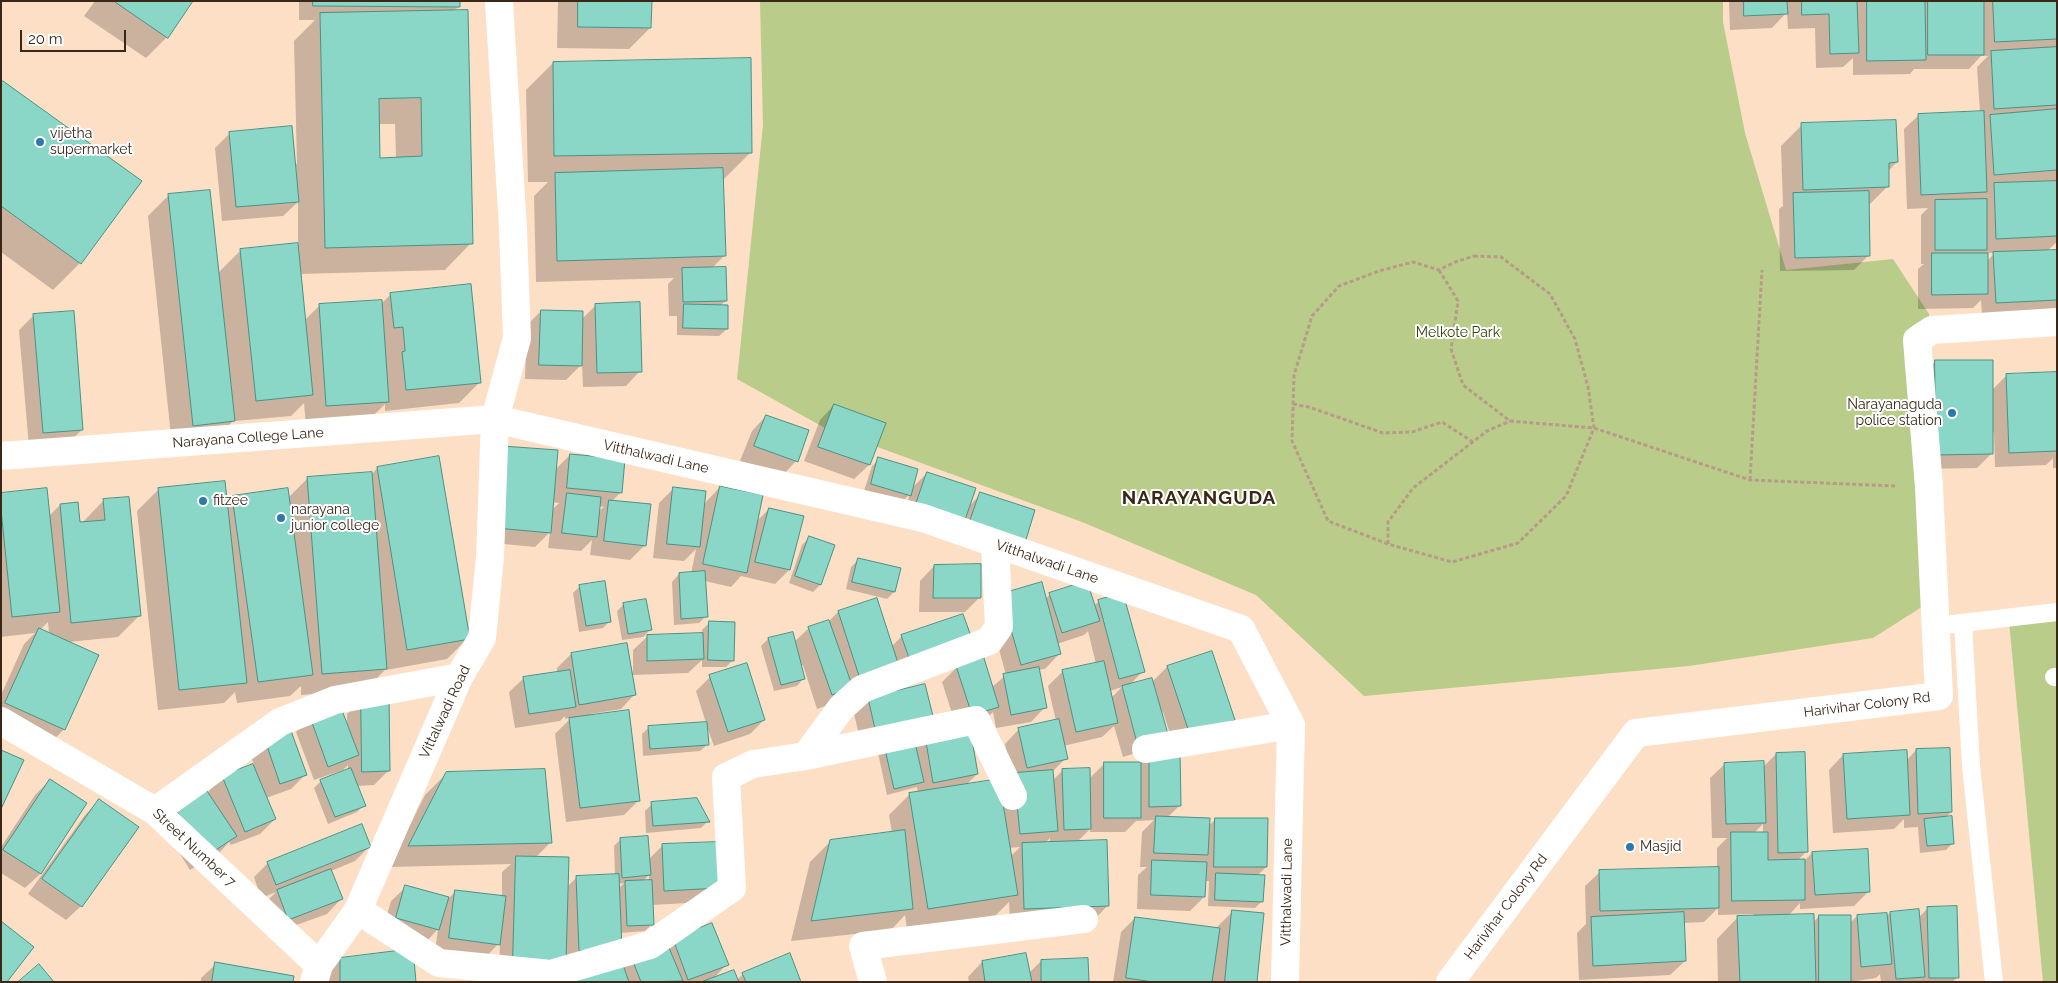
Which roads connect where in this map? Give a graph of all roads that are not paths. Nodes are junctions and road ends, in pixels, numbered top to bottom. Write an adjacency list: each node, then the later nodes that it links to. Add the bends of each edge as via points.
1 (499, 1): 3 (street, Vittalwadi Road, via 517,338)
2 (2057, 322): 8 (street, Harivihar Colony Rd, via 1932,330 1917,340)
3 (496, 419): 4 (street, Narayana College Lane); 5 (street, Vitthalwadi Lane, via 923,518); 9 (street, Vittalwadi Road, via 490,557 482,638)
4 (1, 456)
5 (995, 544): 11 (street, Vitthalwadi Lane, via 1241,629); 13 (street, via 999,627 989,641 862,689 841,708)
6 (2057, 612): 7 (lane)
7 (1963, 623): 8 (lane); 22 (lane, via 1970,766)
8 (1936, 626): 21 (street, Harivihar Colony Rd, via 1940,696 1636,733)
9 (459, 676): 15 (street, via 335,700 280,722); 16 (street, Vittalwadi Road)
10 (1, 721): 15 (street, Street Number 7)
11 (1290, 725): 12 (street); 20 (street, Vitthalwadi Lane)
12 (1146, 749)
13 (806, 756): 14 (street, via 976,720); 16 (street, via 754,764 726,777 732,888 650,945 551,974 439,963)
14 (1013, 796)
15 (155, 811): 18 (street, Street Number 7)
16 (358, 910): 18 (street, Vittalwadi Road)
17 (1084, 919): 19 (street, via 863,946)
18 (316, 974)
19 (873, 982)
20 (1284, 982)
21 (1450, 982)
22 (1994, 982)

